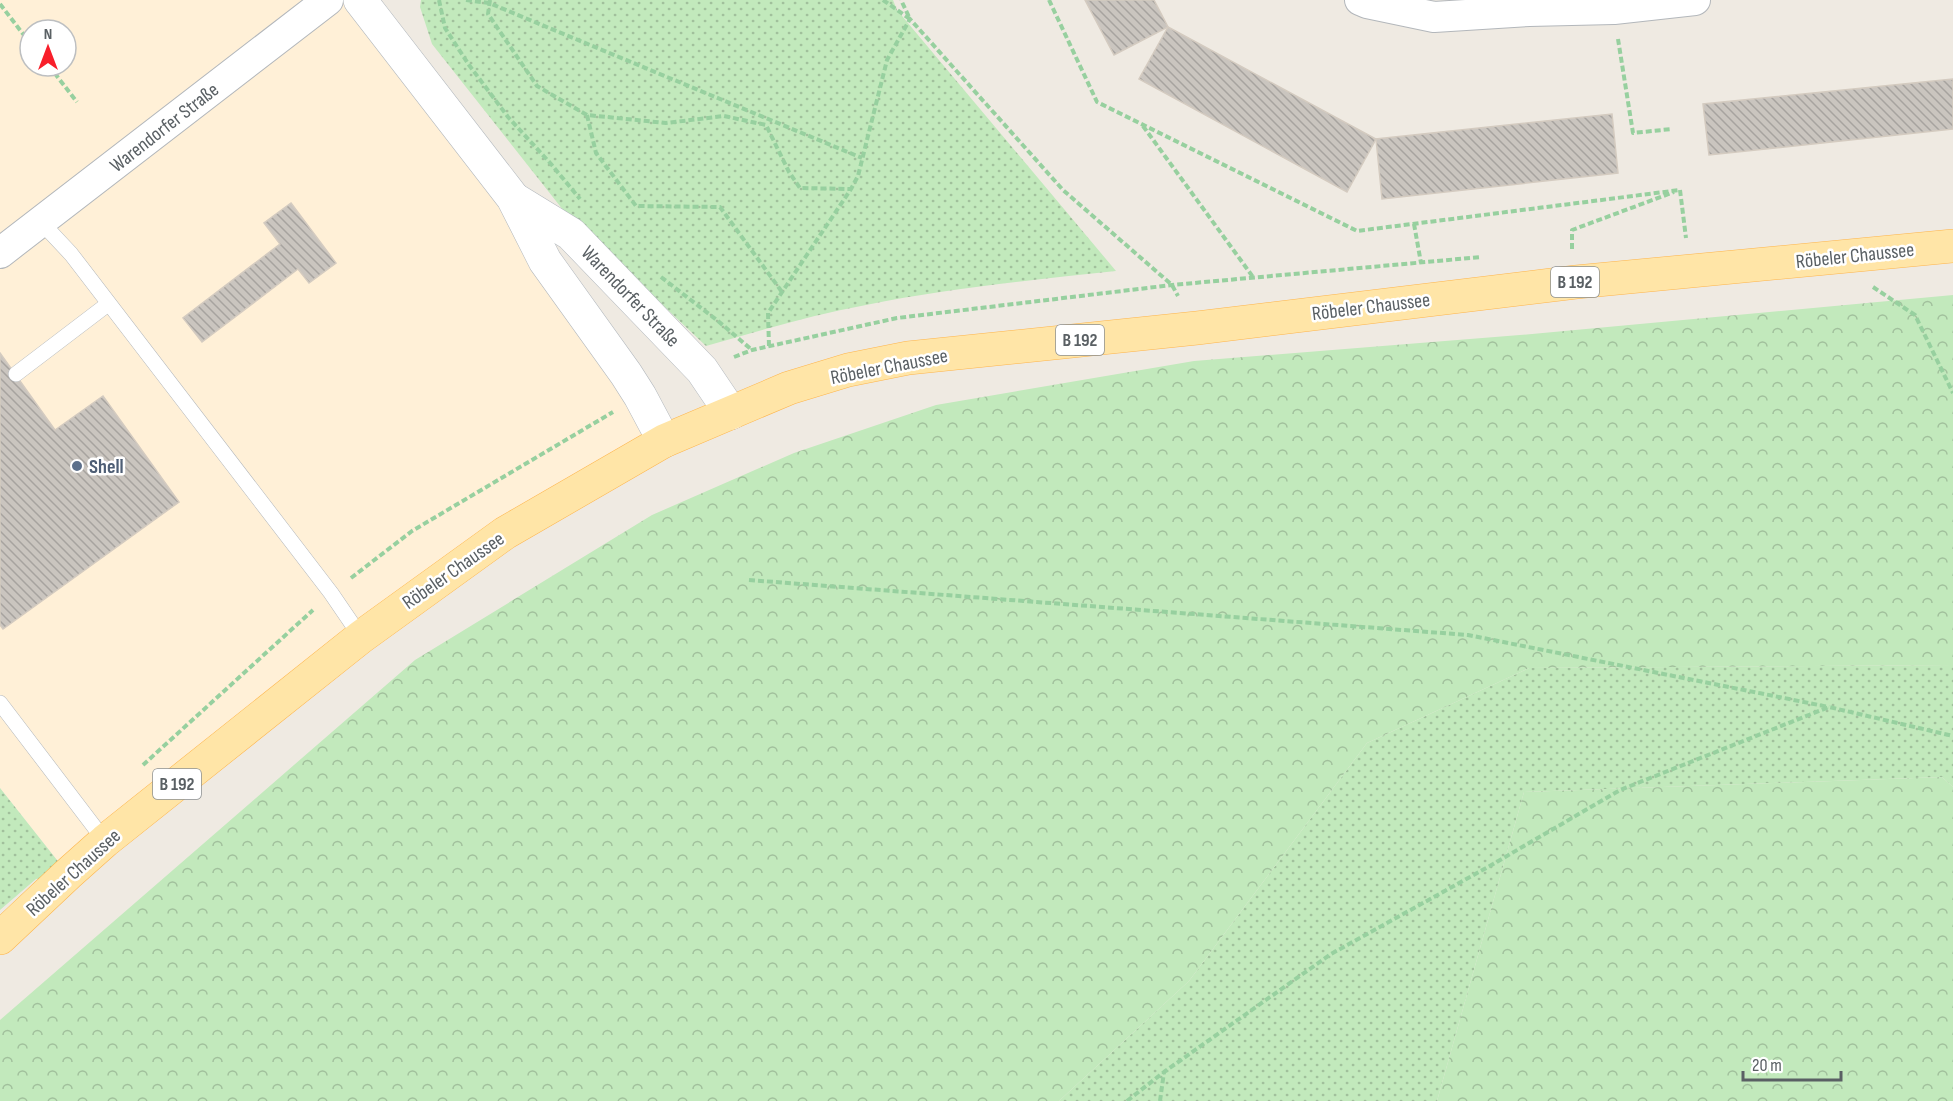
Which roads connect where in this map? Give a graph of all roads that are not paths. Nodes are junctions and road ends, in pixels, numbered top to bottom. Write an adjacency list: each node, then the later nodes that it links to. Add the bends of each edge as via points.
1 (328, 0): 7 (street, Warendorfer Straße)
2 (360, 0): 6 (main road, Warendorfer Straße)
3 (1360, 0): 5 (street, via 1434,17)
4 (1695, 0): 5 (street, via 1614,9)
5 (1529, 5)
6 (513, 198): 12 (main road, Warendorfer Straße, via 571,234 702,370); 13 (main road, Warendorfer Straße, via 545,261 640,396)
7 (41, 222): 9 (street, Warendorfer Straße); 10 (lane)
8 (1953, 246): 12 (main road, Röbeler Chaussee / B 192, via 1576,282 908,358 789,388)
9 (0, 253)
10 (108, 304): 11 (lane); 14 (lane)
11 (16, 374)
12 (731, 413): 13 (main road, Röbeler Chaussee / B 192)
13 (664, 441): 14 (main road, Röbeler Chaussee / B 192, via 505,533)
14 (361, 637): 16 (main road, Röbeler Chaussee / B 192)
15 (0, 703): 16 (lane)
16 (105, 841): 17 (main road, Röbeler Chaussee / B 192)
17 (0, 938)

